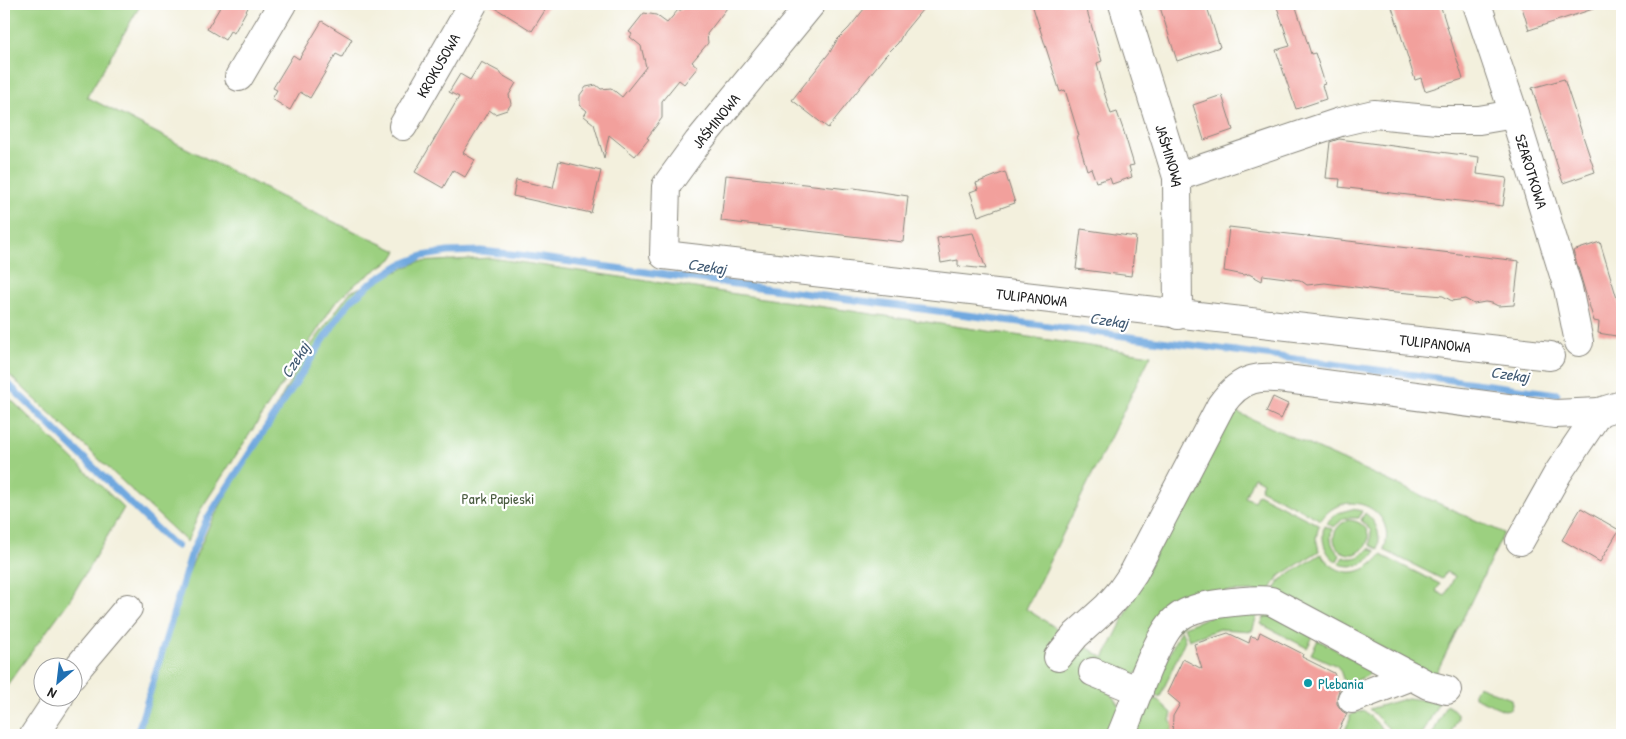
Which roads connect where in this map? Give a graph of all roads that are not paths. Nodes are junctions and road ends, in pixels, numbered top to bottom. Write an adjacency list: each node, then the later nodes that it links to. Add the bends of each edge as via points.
1 (282, 4): 6 (street)
2 (473, 4): 8 (street, KROKUSOWA)
3 (811, 4): 10 (street, JAŚMINOWA, via 666,186)
4 (1123, 4): 9 (street, JAŚMINOWA)
5 (1477, 4): 7 (street, SZAROTKOWA)
6 (239, 78)
7 (1514, 114): 9 (street, via 1479,120 1374,114 1340,122); 12 (street, SZAROTKOWA, via 1568,288)
8 (403, 126)
9 (1177, 177): 11 (street, JAŚMINOWA)
10 (664, 256): 11 (street, TULIPANOWA)
11 (1178, 315): 13 (street, TULIPANOWA)
12 (1579, 342)
13 (1550, 356)
14 (1610, 409): 15 (street, via 1558,473); 17 (street, via 1555,414 1294,380 1265,377 1244,381 1231,390 1221,405 1134,572 1121,591)
15 (1520, 541)
16 (128, 608): 18 (street)
17 (1058, 657)
18 (82, 663)
19 (1093, 672): 22 (street)
20 (1411, 676): 21 (street); 22 (street, via 1271,602 1256,600 1209,605 1175,620 1160,641); 23 (street)
21 (1447, 690)
22 (1140, 691): 26 (street)
23 (1352, 699)
24 (53, 706): 25 (street)
25 (34, 735)
26 (1122, 735)

